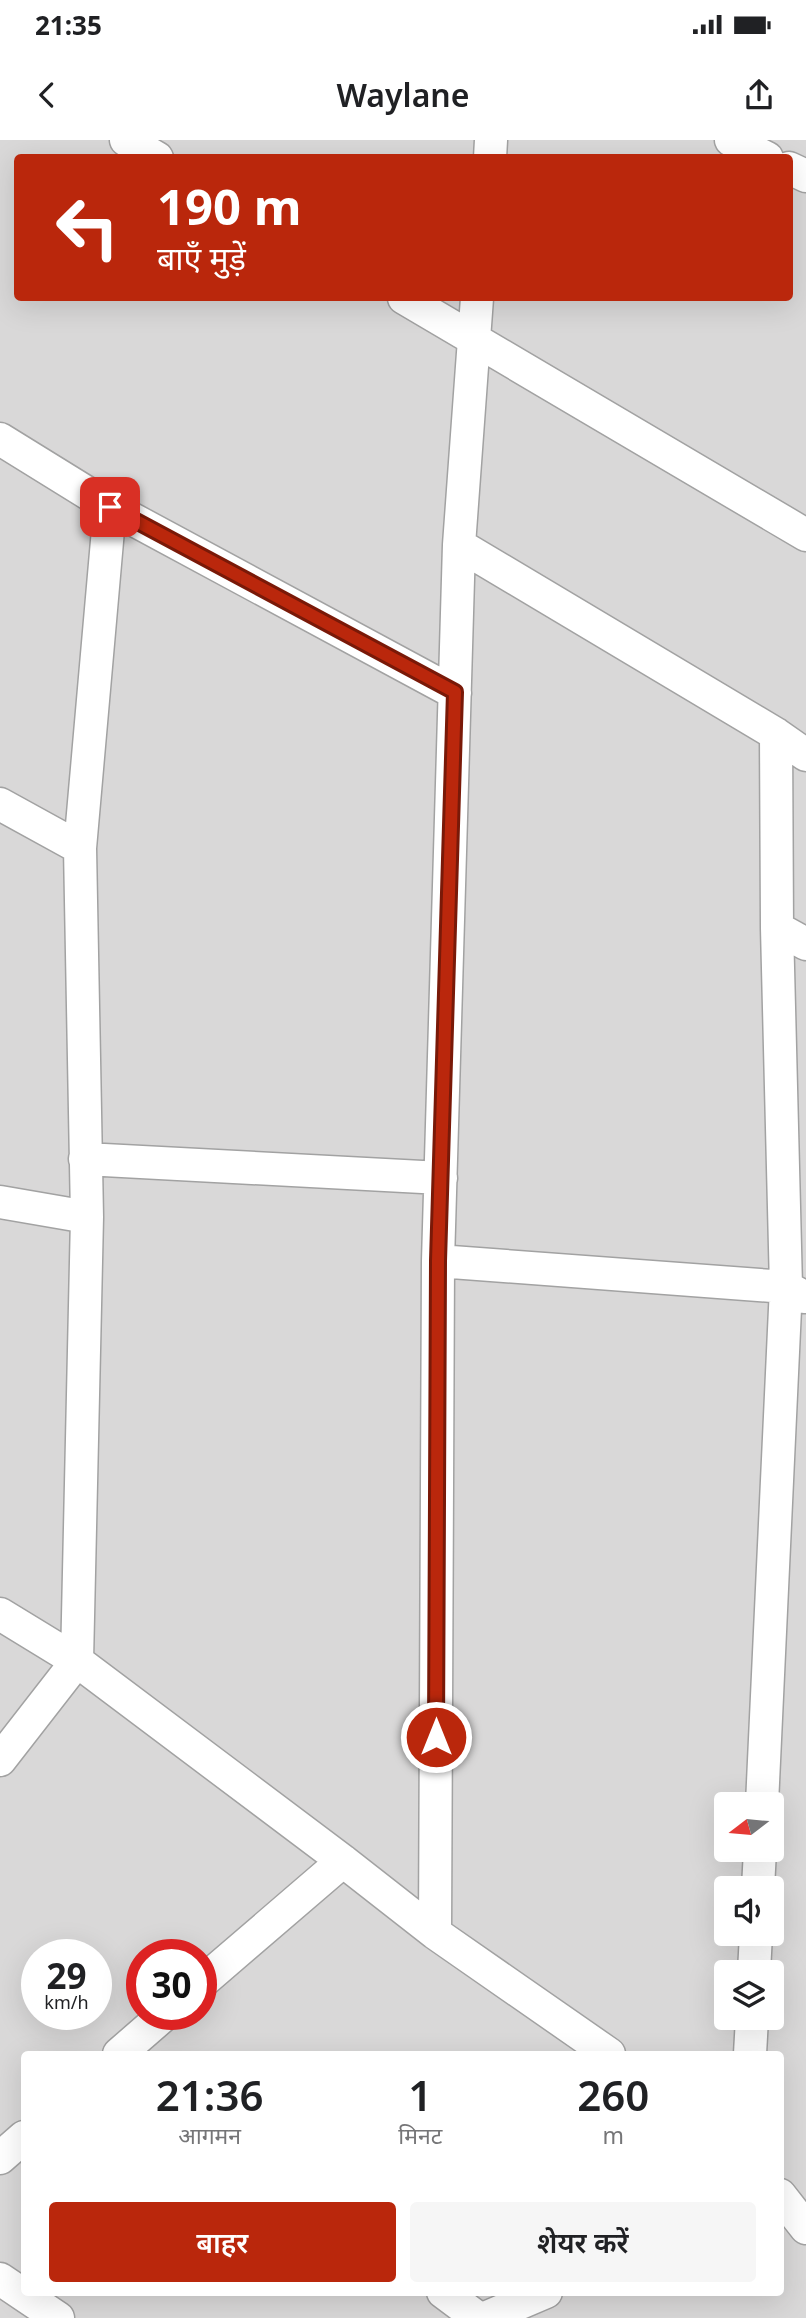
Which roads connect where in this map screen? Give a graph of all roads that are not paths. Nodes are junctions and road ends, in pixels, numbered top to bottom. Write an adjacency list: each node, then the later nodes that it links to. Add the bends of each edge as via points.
1 (126, 140): 3 (street)
2 (731, 140): 4 (street)
3 (150, 154)
4 (759, 154)
5 (409, 301): 7 (street)
6 (477, 301): 7 (street)
7 (473, 337): 10 (street); 11 (street)
8 (0, 439): 9 (street)
9 (110, 507): 12 (street); 16 (street)
10 (806, 534)
11 (459, 545): 12 (street); 13 (street)
12 (455, 692): 20 (street)
13 (776, 734): 14 (street); 17 (street)
14 (806, 755)
15 (0, 804): 16 (street)
16 (80, 848): 19 (street)
17 (777, 928): 18 (street); 24 (street)
18 (806, 944)
19 (85, 1159): 20 (street); 22 (street)
20 (441, 1178): 23 (street)
21 (0, 1202): 22 (street)
22 (87, 1217): 26 (street)
23 (438, 1261): 24 (street); 30 (street)
24 (796, 1293): 28 (street)
25 (0, 1614): 26 (street)
26 (77, 1661): 27 (street); 29 (street)
27 (0, 1760)
28 (763, 1792)
29 (343, 1861): 30 (street); 31 (street)
30 (435, 1933): 35 (street)
31 (217, 1969)
32 (147, 2030): 34 (street)
33 (751, 2030): 36 (street)
34 (122, 2051)
35 (605, 2051)
36 (750, 2051)
37 (21, 2140): 38 (street)
38 (0, 2158)
39 (784, 2200): 40 (street)
40 (806, 2228)
41 (0, 2279): 42 (street)
42 (21, 2293)
43 (25, 2296): 46 (street)
44 (448, 2296): 47 (street)
45 (537, 2296): 48 (street)
46 (58, 2318)
47 (478, 2318)
48 (485, 2318)

